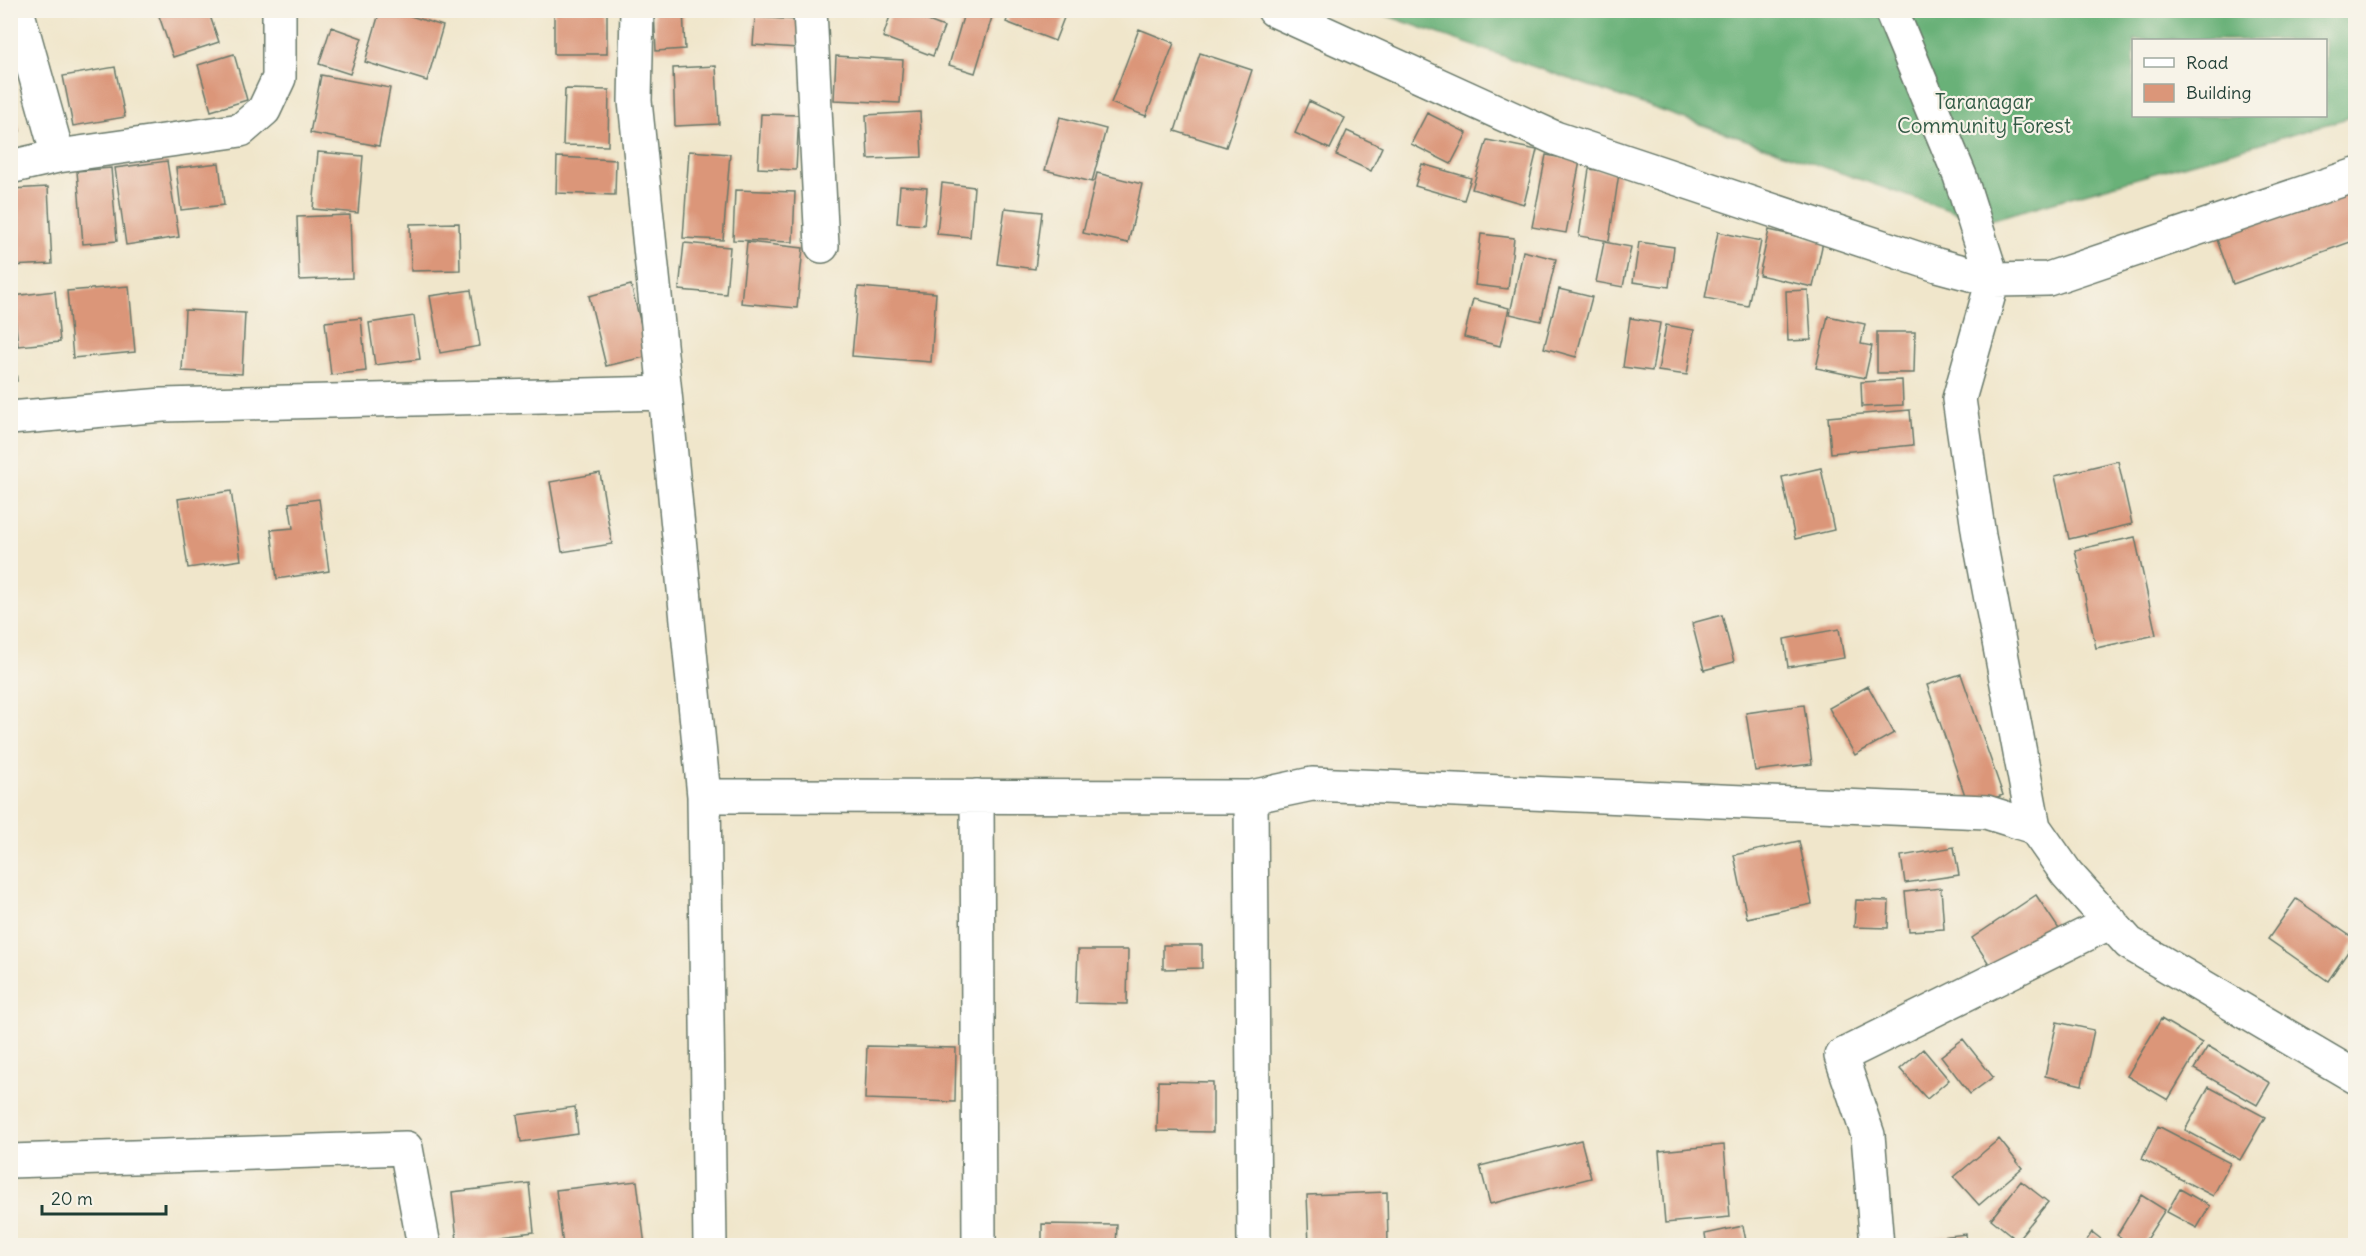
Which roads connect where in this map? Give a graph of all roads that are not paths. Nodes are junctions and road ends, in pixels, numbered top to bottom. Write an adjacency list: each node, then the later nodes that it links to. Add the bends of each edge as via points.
1 (17, 10): 7 (street)
2 (279, 10): 7 (street, via 279,78 264,110 241,130)
3 (637, 10): 12 (street, via 635,101)
4 (810, 10): 10 (street)
5 (1274, 10): 11 (street, via 1555,138 1937,265)
6 (1891, 10): 11 (street, via 1960,176)
7 (58, 156): 8 (street)
8 (10, 167)
9 (2355, 175): 11 (street, via 2048,279)
10 (822, 246)
11 (1993, 280): 17 (street, via 1959,399 1979,536)
12 (665, 393): 13 (street, via 163,405); 14 (street)
13 (10, 418)
14 (704, 796): 15 (street); 22 (street)
15 (977, 796): 16 (street); 23 (street)
16 (1251, 797): 17 (street, via 1312,784 1986,812); 24 (street)
17 (2034, 828): 18 (street, via 2067,874)
18 (2111, 922): 19 (street, via 2129,943); 25 (street, via 1841,1056 1868,1135)
19 (2355, 1077)
20 (10, 1161): 21 (street, via 406,1148)
21 (424, 1245)
22 (711, 1245)
23 (979, 1245)
24 (1254, 1245)
25 (1877, 1245)

